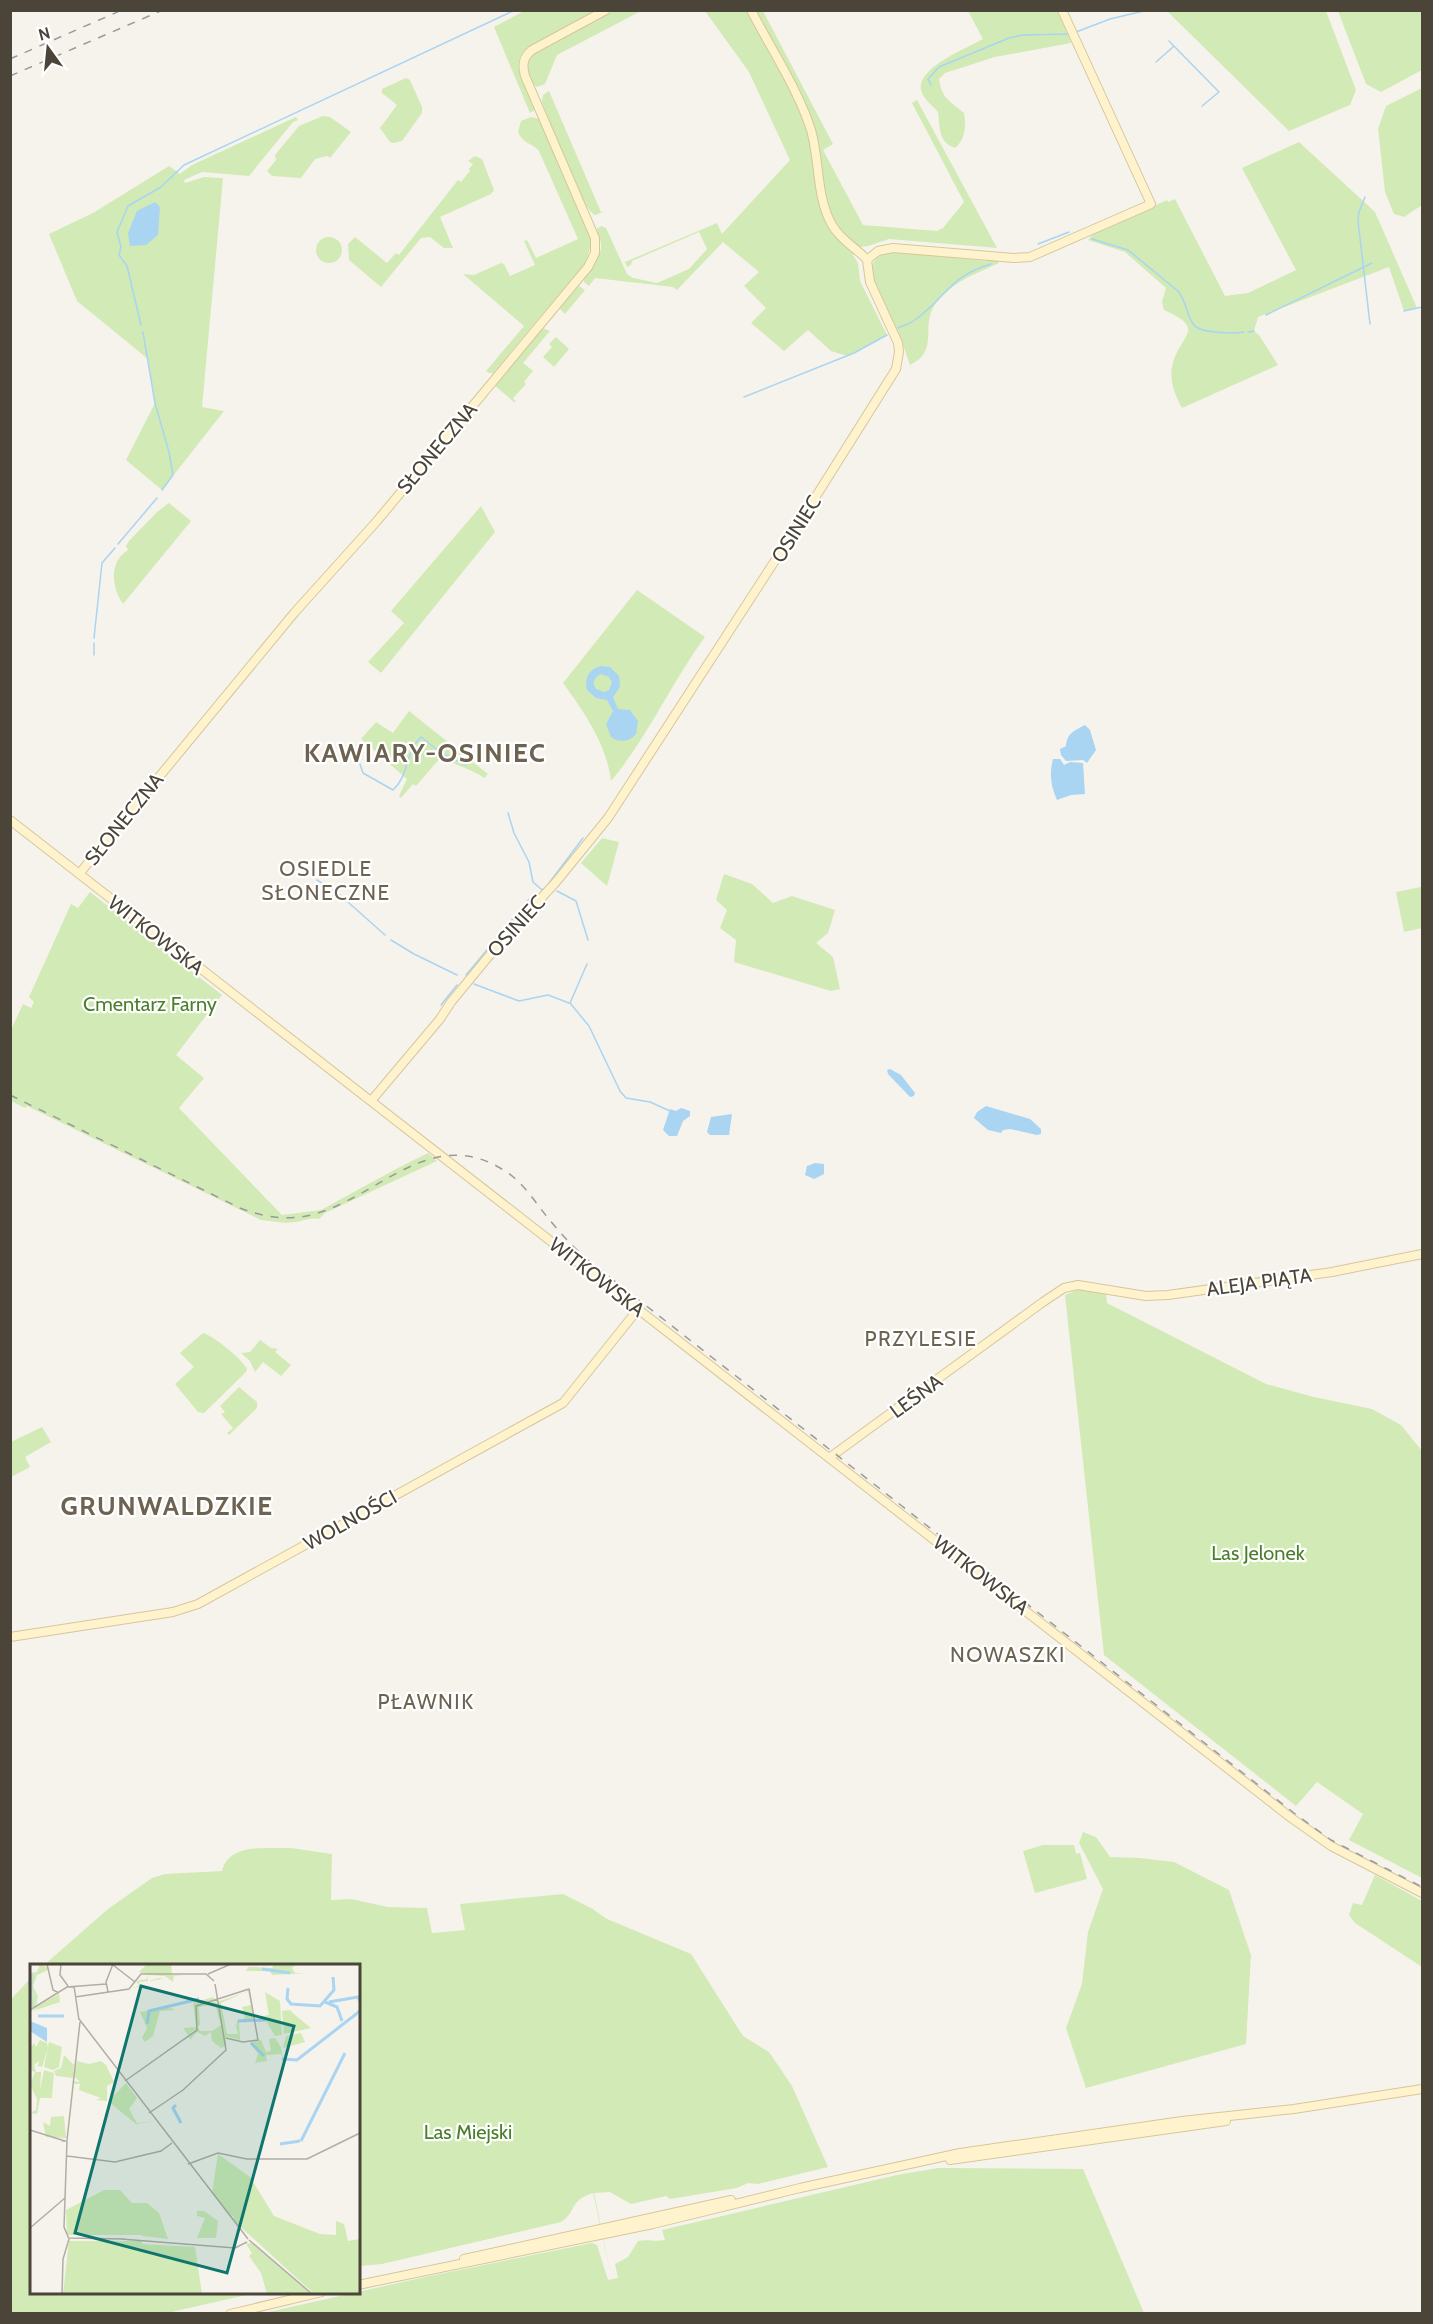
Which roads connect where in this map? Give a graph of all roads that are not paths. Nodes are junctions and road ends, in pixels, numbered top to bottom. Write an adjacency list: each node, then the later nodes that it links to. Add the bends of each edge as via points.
1 (606, 10): 8 (street, SŁONECZNA, via 531,50 523,66 595,238 595,253 588,267)
2 (751, 10): 6 (street, via 809,124 828,217 841,238)
3 (1062, 10): 4 (street)
4 (1144, 192): 5 (street); 5 (street, via 1151,204)
5 (1140, 208): 6 (street, via 1026,257 893,248 878,251)
6 (867, 260): 9 (street, OSINIEC, via 870,282 898,343 898,361 890,378 608,818)
7 (10, 820): 8 (street, WITKOWSKA)
8 (79, 874): 9 (street, WITKOWSKA)
9 (369, 1100): 12 (street, WITKOWSKA)
10 (1422, 1254): 11 (street, ALEJA PIĄTA, via 1332,1272 1168,1295 1146,1296)
11 (1095, 1286): 13 (street, LEŚNA, via 1078,1285 1058,1292)
12 (639, 1308): 13 (street, WITKOWSKA); 14 (street, WOLNOŚCI, via 563,1403 198,1604 173,1612)
13 (829, 1458): 15 (street, WITKOWSKA, via 1320,1838)
14 (10, 1637)
15 (1422, 1893)
16 (1422, 2089): 17 (street, via 1256,2113 1195,2126 911,2164 686,2209)
17 (360, 2285)
18 (313, 2294): 19 (street)
19 (230, 2313)

